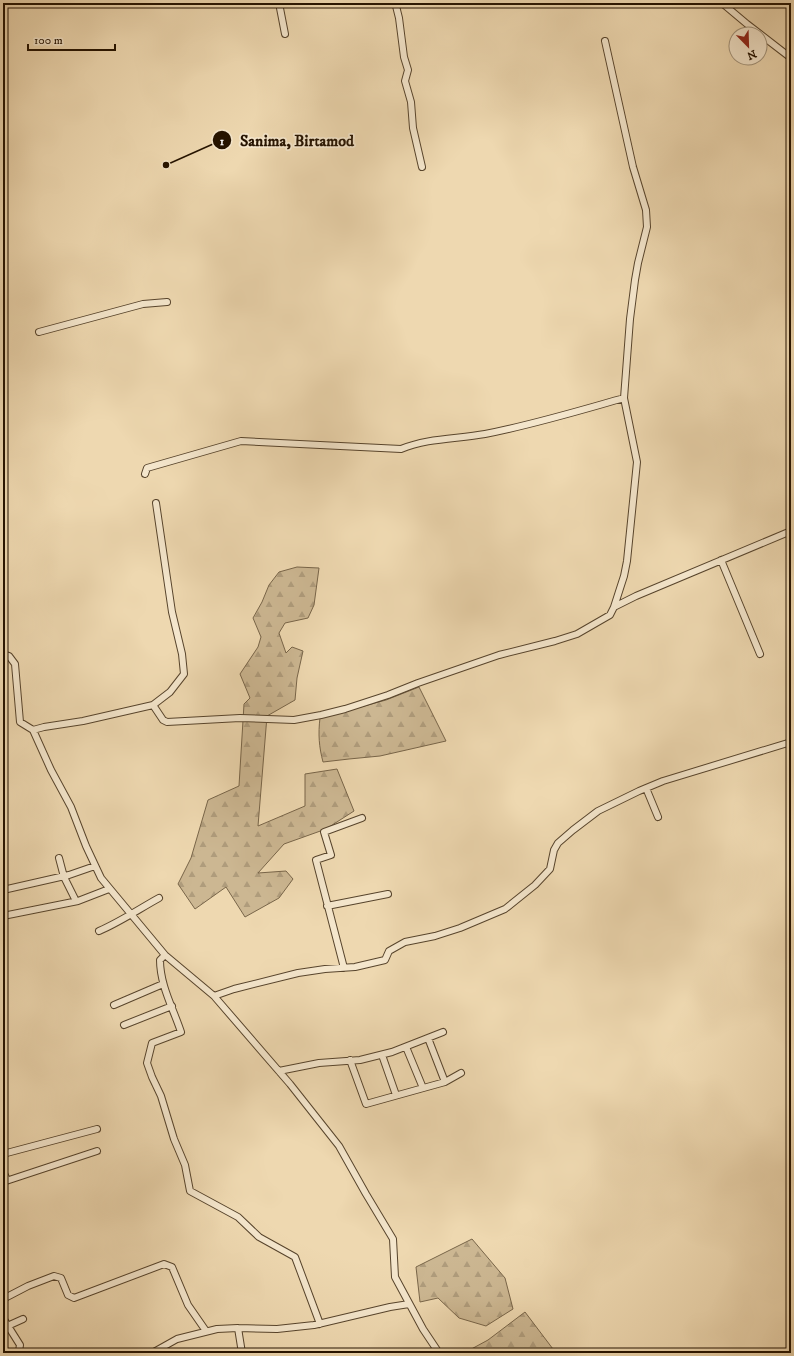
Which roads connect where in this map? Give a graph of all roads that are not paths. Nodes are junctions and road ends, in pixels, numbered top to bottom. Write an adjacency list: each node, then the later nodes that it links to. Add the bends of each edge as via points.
1 (279, 3): 4 (street)
2 (399, 3): 7 (street, via 396,6 408,70 405,81)
3 (722, 3): 6 (street)
4 (285, 34)
5 (605, 41): 10 (street, via 632,161 646,210 647,227 635,280)
6 (791, 58)
7 (422, 167)
8 (167, 302): 9 (street, via 143,304)
9 (39, 332)
10 (624, 398): 11 (street, via 527,425 484,434 414,443 401,449 241,441 148,468); 15 (street, via 637,462 627,561)
11 (145, 474)
12 (156, 503): 18 (street, via 184,674 170,692)
13 (791, 531): 14 (street)
14 (720, 560): 15 (street); 17 (street)
15 (614, 607): 18 (street, via 610,615 577,634 499,655 388,695 321,715 294,720 240,718 166,722)
16 (3, 654): 19 (street, via 9,656 15,664 20,722)
17 (760, 654)
18 (153, 705): 19 (street)
19 (33, 730): 25 (street, via 71,807)
20 (791, 742): 21 (street)
21 (646, 788): 22 (street); 37 (street, via 598,811 573,830 558,843 550,869 506,909 454,930 405,942 389,951 385,960)
22 (658, 817)
23 (362, 818): 32 (street, via 324,832 331,855 316,860)
24 (59, 858): 26 (street)
25 (95, 866): 26 (street); 27 (street)
26 (64, 876): 28 (street); 31 (street)
27 (110, 889): 31 (street); 33 (street)
28 (3, 890)
29 (388, 894): 32 (street)
30 (159, 898): 33 (street)
31 (76, 901): 34 (street)
32 (328, 906): 37 (street)
33 (130, 914): 35 (street); 36 (street)
34 (3, 916)
35 (99, 931)
36 (165, 955): 38 (street, via 160,960); 39 (street)
37 (344, 968): 39 (street, via 292,975)
38 (163, 984): 40 (street); 41 (street)
39 (214, 996): 48 (street)
40 (114, 1005)
41 (172, 1006): 42 (street); 62 (street, via 181,1032 152,1043 147,1063 185,1165 190,1191 238,1217 259,1237 294,1257)
42 (124, 1025)
43 (444, 1032): 44 (street)
44 (428, 1038): 45 (street); 50 (street)
45 (406, 1047): 46 (street); 51 (street)
46 (382, 1054): 47 (street); 52 (street)
47 (350, 1060): 48 (street); 52 (street, via 366,1104)
48 (279, 1071): 59 (street, via 339,1146 392,1239 395,1278)
49 (462, 1073): 50 (street)
50 (445, 1082): 51 (street)
51 (423, 1088): 52 (street)
52 (396, 1095)
53 (97, 1129): 55 (street)
54 (97, 1151): 57 (street)
55 (3, 1154)
56 (3, 1171): 57 (street)
57 (5, 1181)
58 (3, 1299): 65 (street, via 54,1276 61,1278 68,1295 74,1298 164,1264 172,1267 188,1305)
59 (409, 1304): 62 (street); 69 (street)
60 (3, 1318): 63 (street)
61 (23, 1319): 63 (street)
62 (320, 1324): 64 (street, via 277,1329)
63 (5, 1327): 66 (street, via 20,1345 19,1351)
64 (238, 1328): 65 (street); 68 (street)
65 (206, 1332): 67 (street, via 177,1339)
66 (14, 1353)
67 (152, 1353)
68 (242, 1353)
69 (439, 1353)

